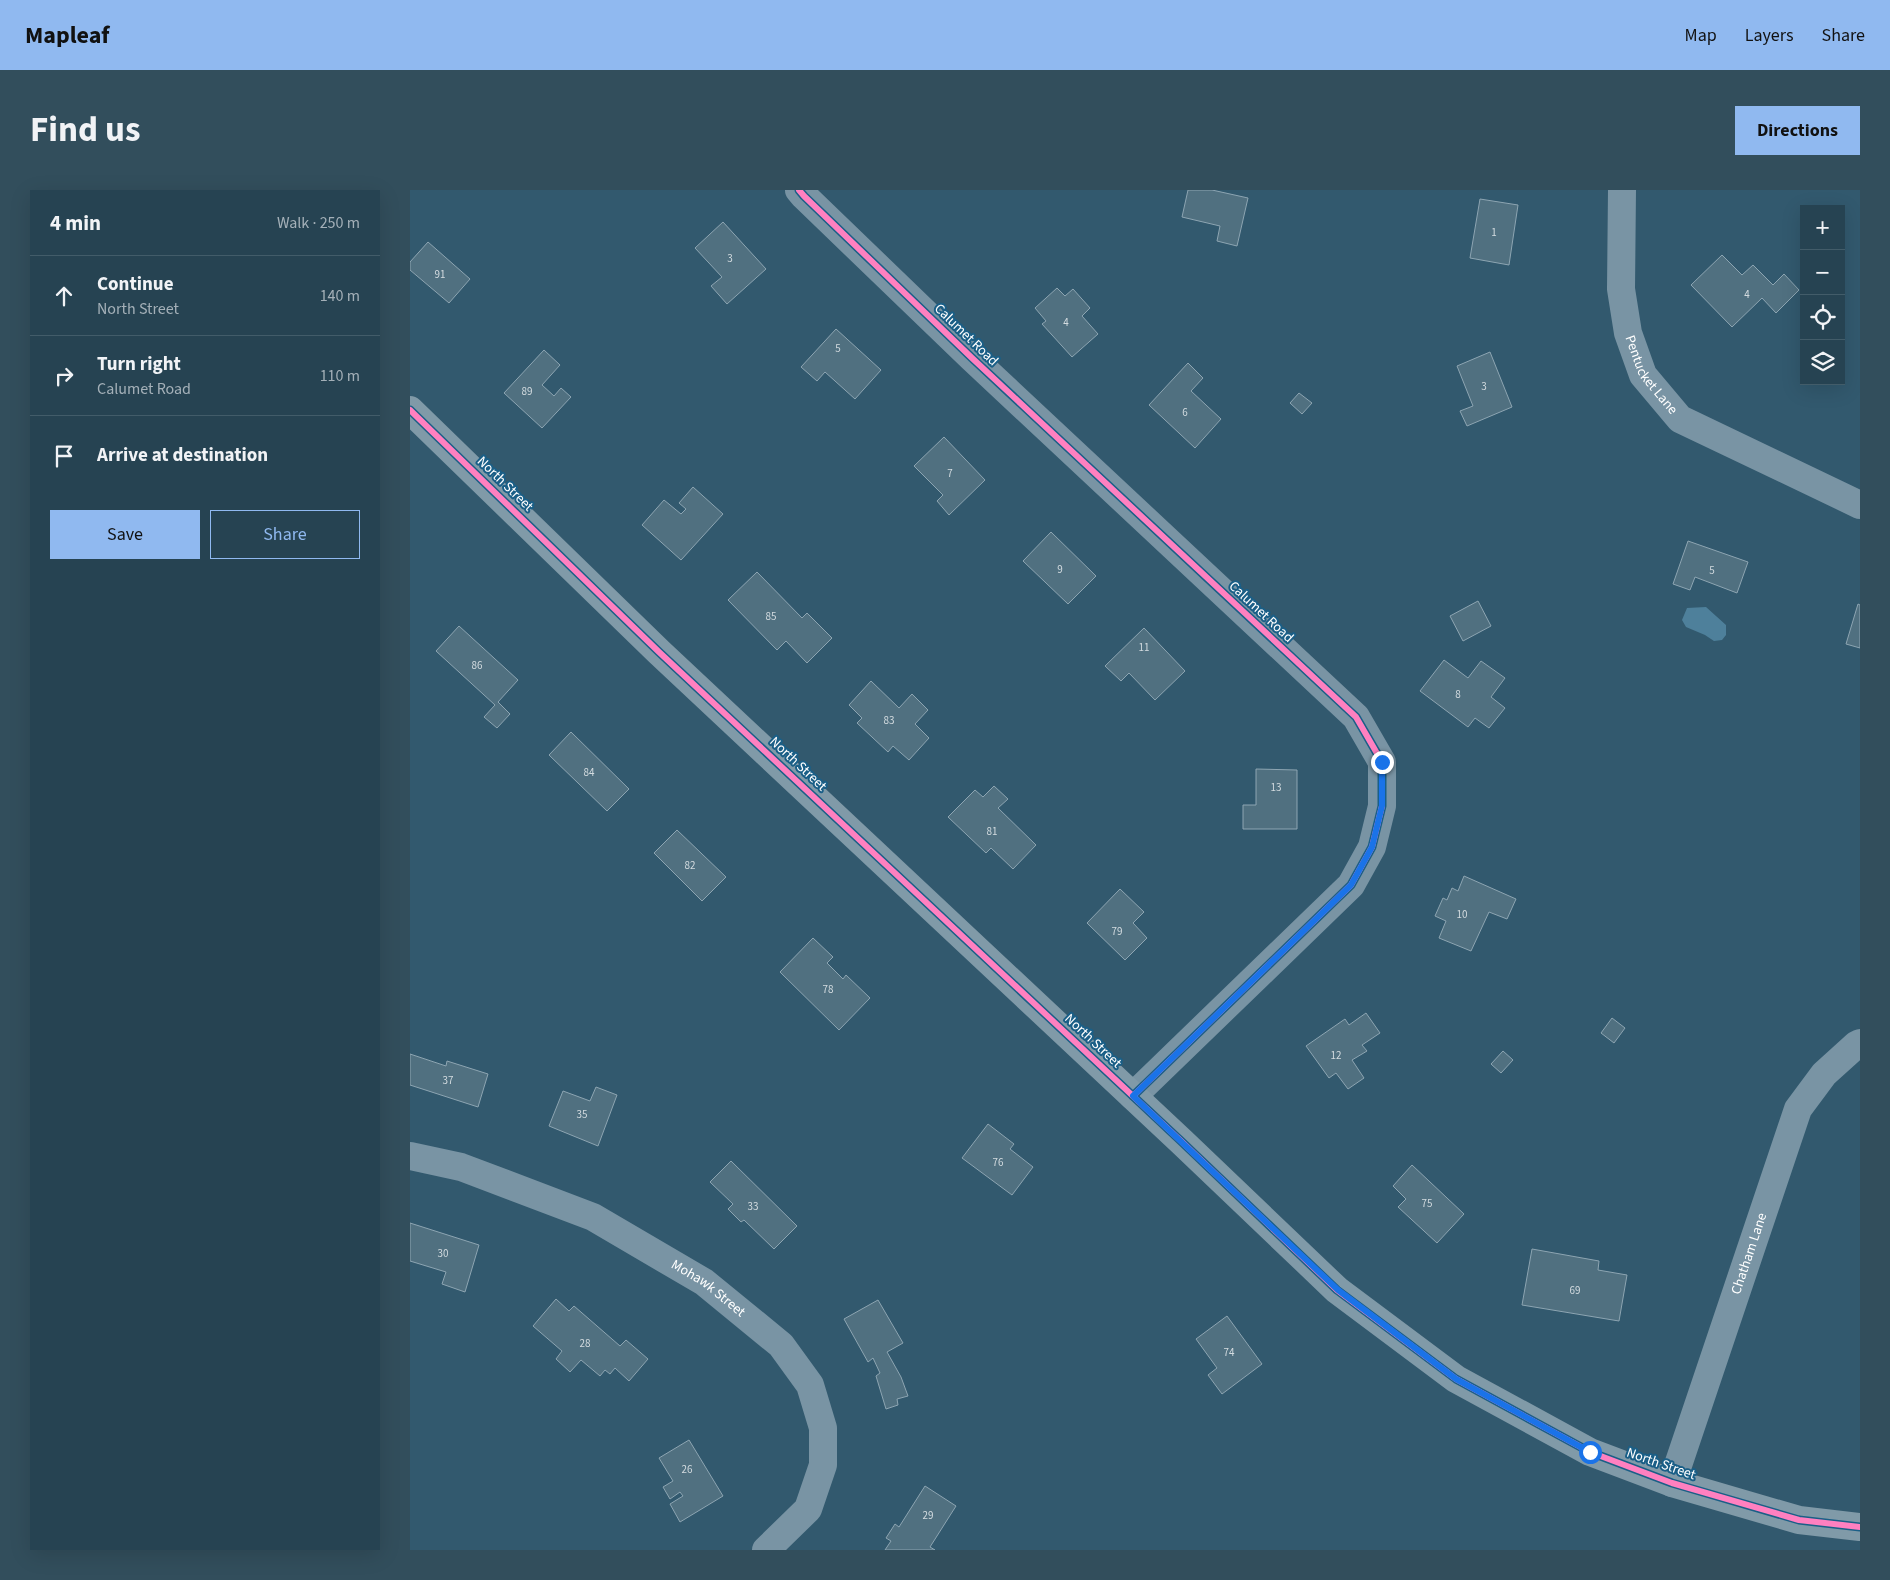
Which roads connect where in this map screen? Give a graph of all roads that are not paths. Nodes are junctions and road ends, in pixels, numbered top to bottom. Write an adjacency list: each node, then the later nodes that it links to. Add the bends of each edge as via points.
1 (799, 190): 6 (street, Calumet Road, via 972,358 1356,718 1382,762 1382,806 1372,847 1351,885)
2 (1622, 190): 4 (street, Pentucket Lane, via 1621,289 1628,333 1643,375 1680,419)
3 (410, 410): 6 (street, North Street, via 652,645)
4 (1860, 505)
5 (1860, 1043): 8 (street, Chatham Lane, via 1824,1074 1798,1109)
6 (1133, 1096): 8 (street, North Street, via 1338,1290 1456,1379 1590,1452)
7 (410, 1156): 10 (street, Mohawk Street, via 461,1167 592,1217 704,1282 781,1345 810,1385 823,1428 823,1465 808,1509)
8 (1672, 1483): 9 (street, North Street, via 1799,1520)
9 (1860, 1527)
10 (766, 1550)

